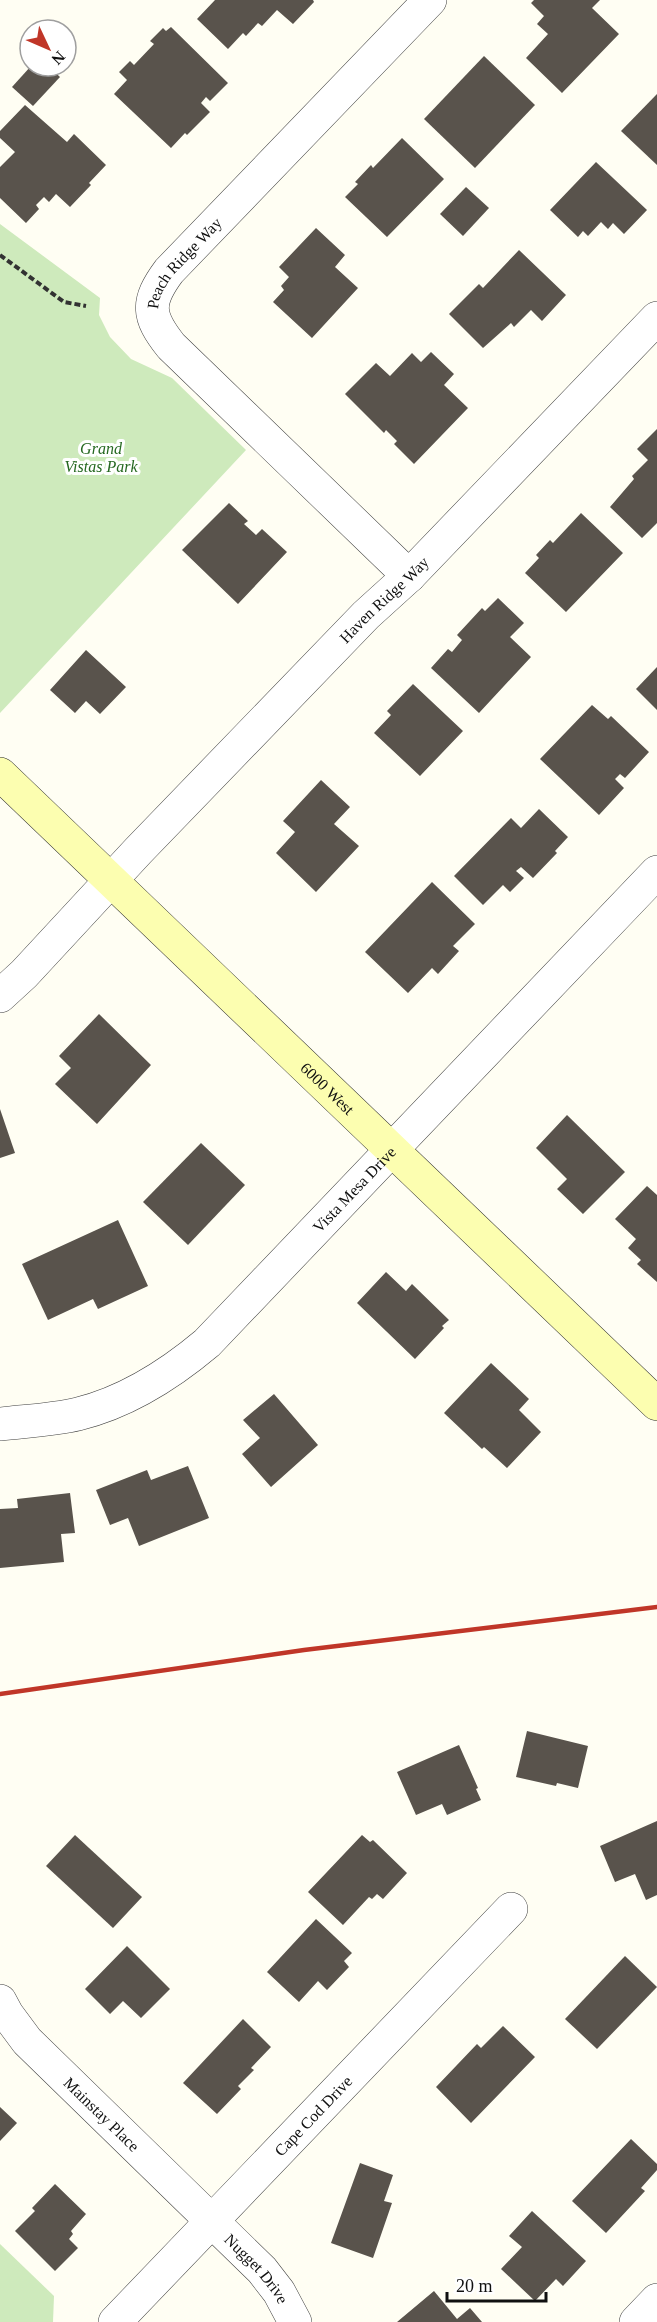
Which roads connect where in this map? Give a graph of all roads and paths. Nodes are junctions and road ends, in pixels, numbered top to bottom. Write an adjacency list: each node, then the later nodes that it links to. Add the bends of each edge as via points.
1 (429, 0): 5 (street, Peach Ridge Way, via 169,272 154,295 151,310 171,346)
2 (0, 255): 3 (path, via 64,302)
3 (86, 306)
4 (657, 318): 5 (street, Haven Ridge Way)
5 (410, 576): 8 (street, Haven Ridge Way, via 366,615)
6 (0, 774): 8 (street, 6000 West)
7 (657, 872): 10 (street, Vista Mesa Drive)
8 (112, 881): 9 (street, Haven Ridge Way); 10 (street, 6000 West)
9 (0, 996)
10 (391, 1149): 11 (street, 6000 West); 12 (street, Vista Mesa Drive, via 207,1343 184,1362 106,1405 69,1415)
11 (657, 1404)
12 (0, 1424)
13 (511, 1909): 15 (street, Cape Cod Drive)
14 (0, 2001): 15 (street, Mainstay Place, via 27,2041)
15 (212, 2220): 17 (street, Cape Cod Drive); 18 (street, Nugget Drive, via 262,2270)
16 (657, 2300): 19 (street)
17 (115, 2322)
18 (295, 2322)
19 (636, 2322)

